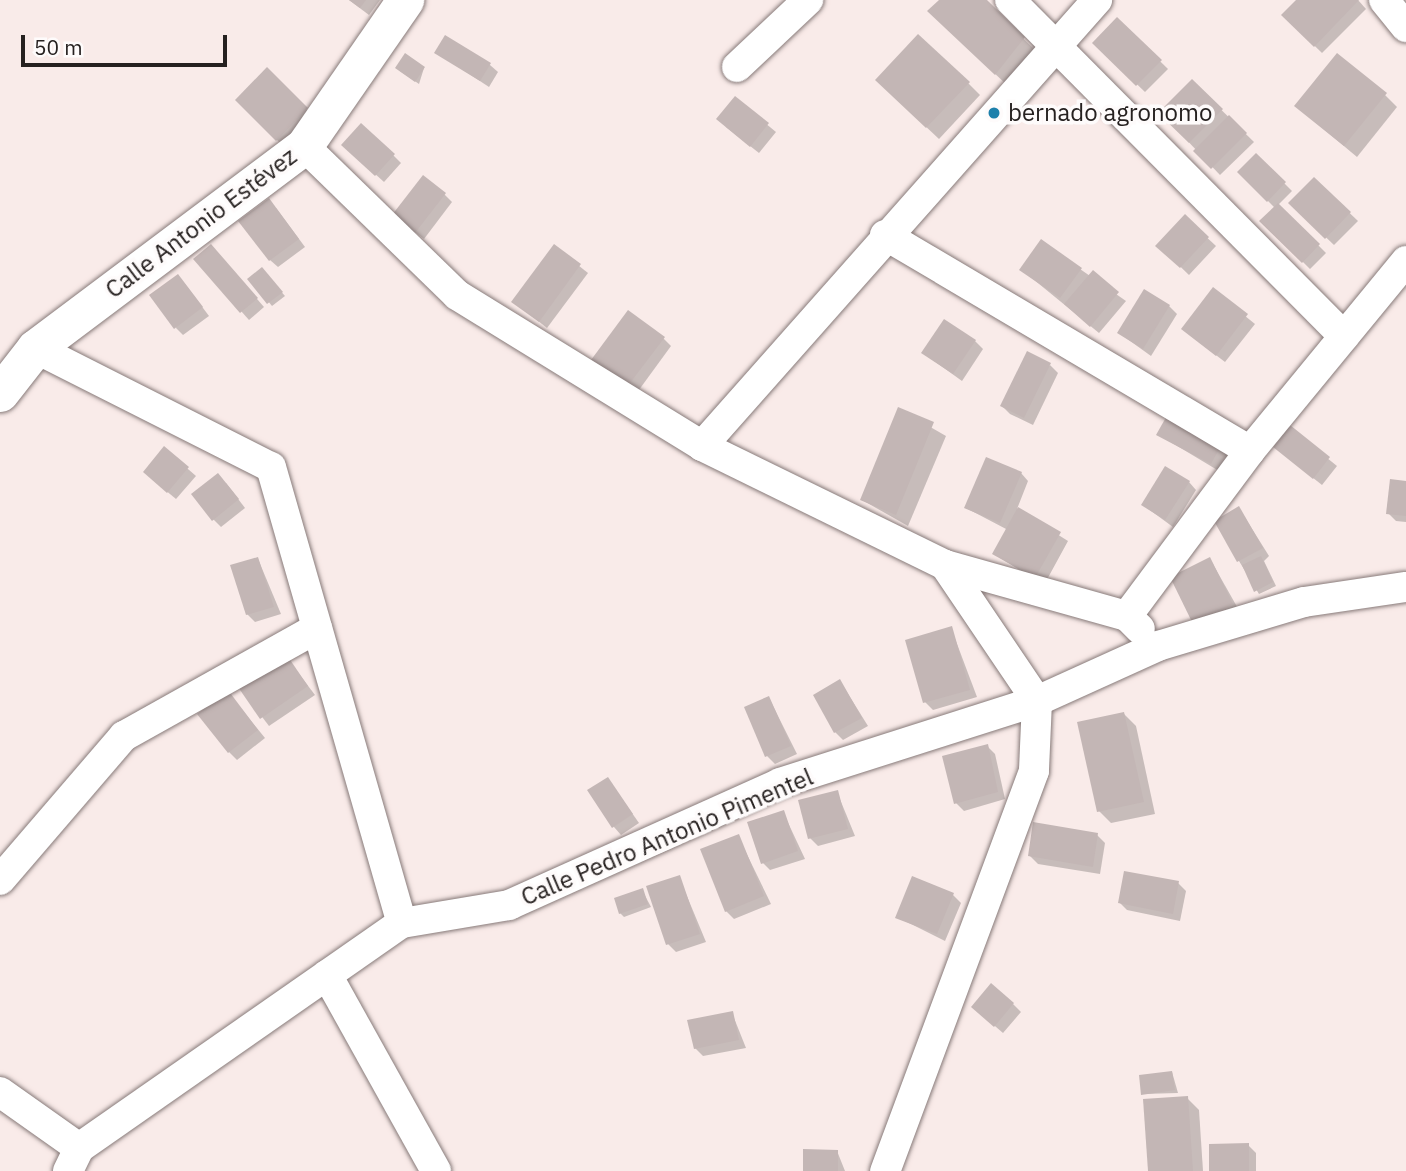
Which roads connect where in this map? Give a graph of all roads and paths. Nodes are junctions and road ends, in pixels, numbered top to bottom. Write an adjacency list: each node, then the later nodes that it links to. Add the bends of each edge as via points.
1 (405, 0): 9 (street, Calle Antonio Estévez)
2 (808, 0): 8 (street)
3 (1010, 0): 7 (street)
4 (1097, 0): 7 (street)
5 (1384, 0): 6 (street)
6 (1406, 27)
7 (1057, 45): 10 (street); 12 (street)
8 (737, 67)
9 (304, 146): 13 (street, Calle Antonio Estévez); 15 (street, via 457,295)
10 (885, 235): 15 (street); 16 (street)
11 (1406, 261): 12 (street)
12 (1344, 336): 16 (street)
13 (35, 348): 14 (street, Calle Antonio Estévez); 20 (street, via 271,467)
14 (0, 393)
15 (702, 446): 17 (street)
16 (1250, 451): 19 (street)
17 (945, 565): 19 (street); 22 (street)
18 (1406, 587): 21 (street, Calle Pedro Antonio Pimentel, via 1304,602)
19 (1127, 616): 21 (street)
20 (317, 628): 23 (street, via 124,736); 24 (street)
21 (1158, 646): 22 (street, Calle Pedro Antonio Pimentel)
22 (1037, 701): 24 (street, Calle Pedro Antonio Pimentel, via 780,783 509,905); 29 (street, via 1030,784)
23 (0, 880)
24 (402, 923): 25 (street, Calle Pedro Antonio Pimentel)
25 (327, 975): 27 (street, Calle Pedro Antonio Pimentel); 28 (street)
26 (0, 1092): 27 (street)
27 (74, 1160)
28 (436, 1171)
29 (885, 1171)

